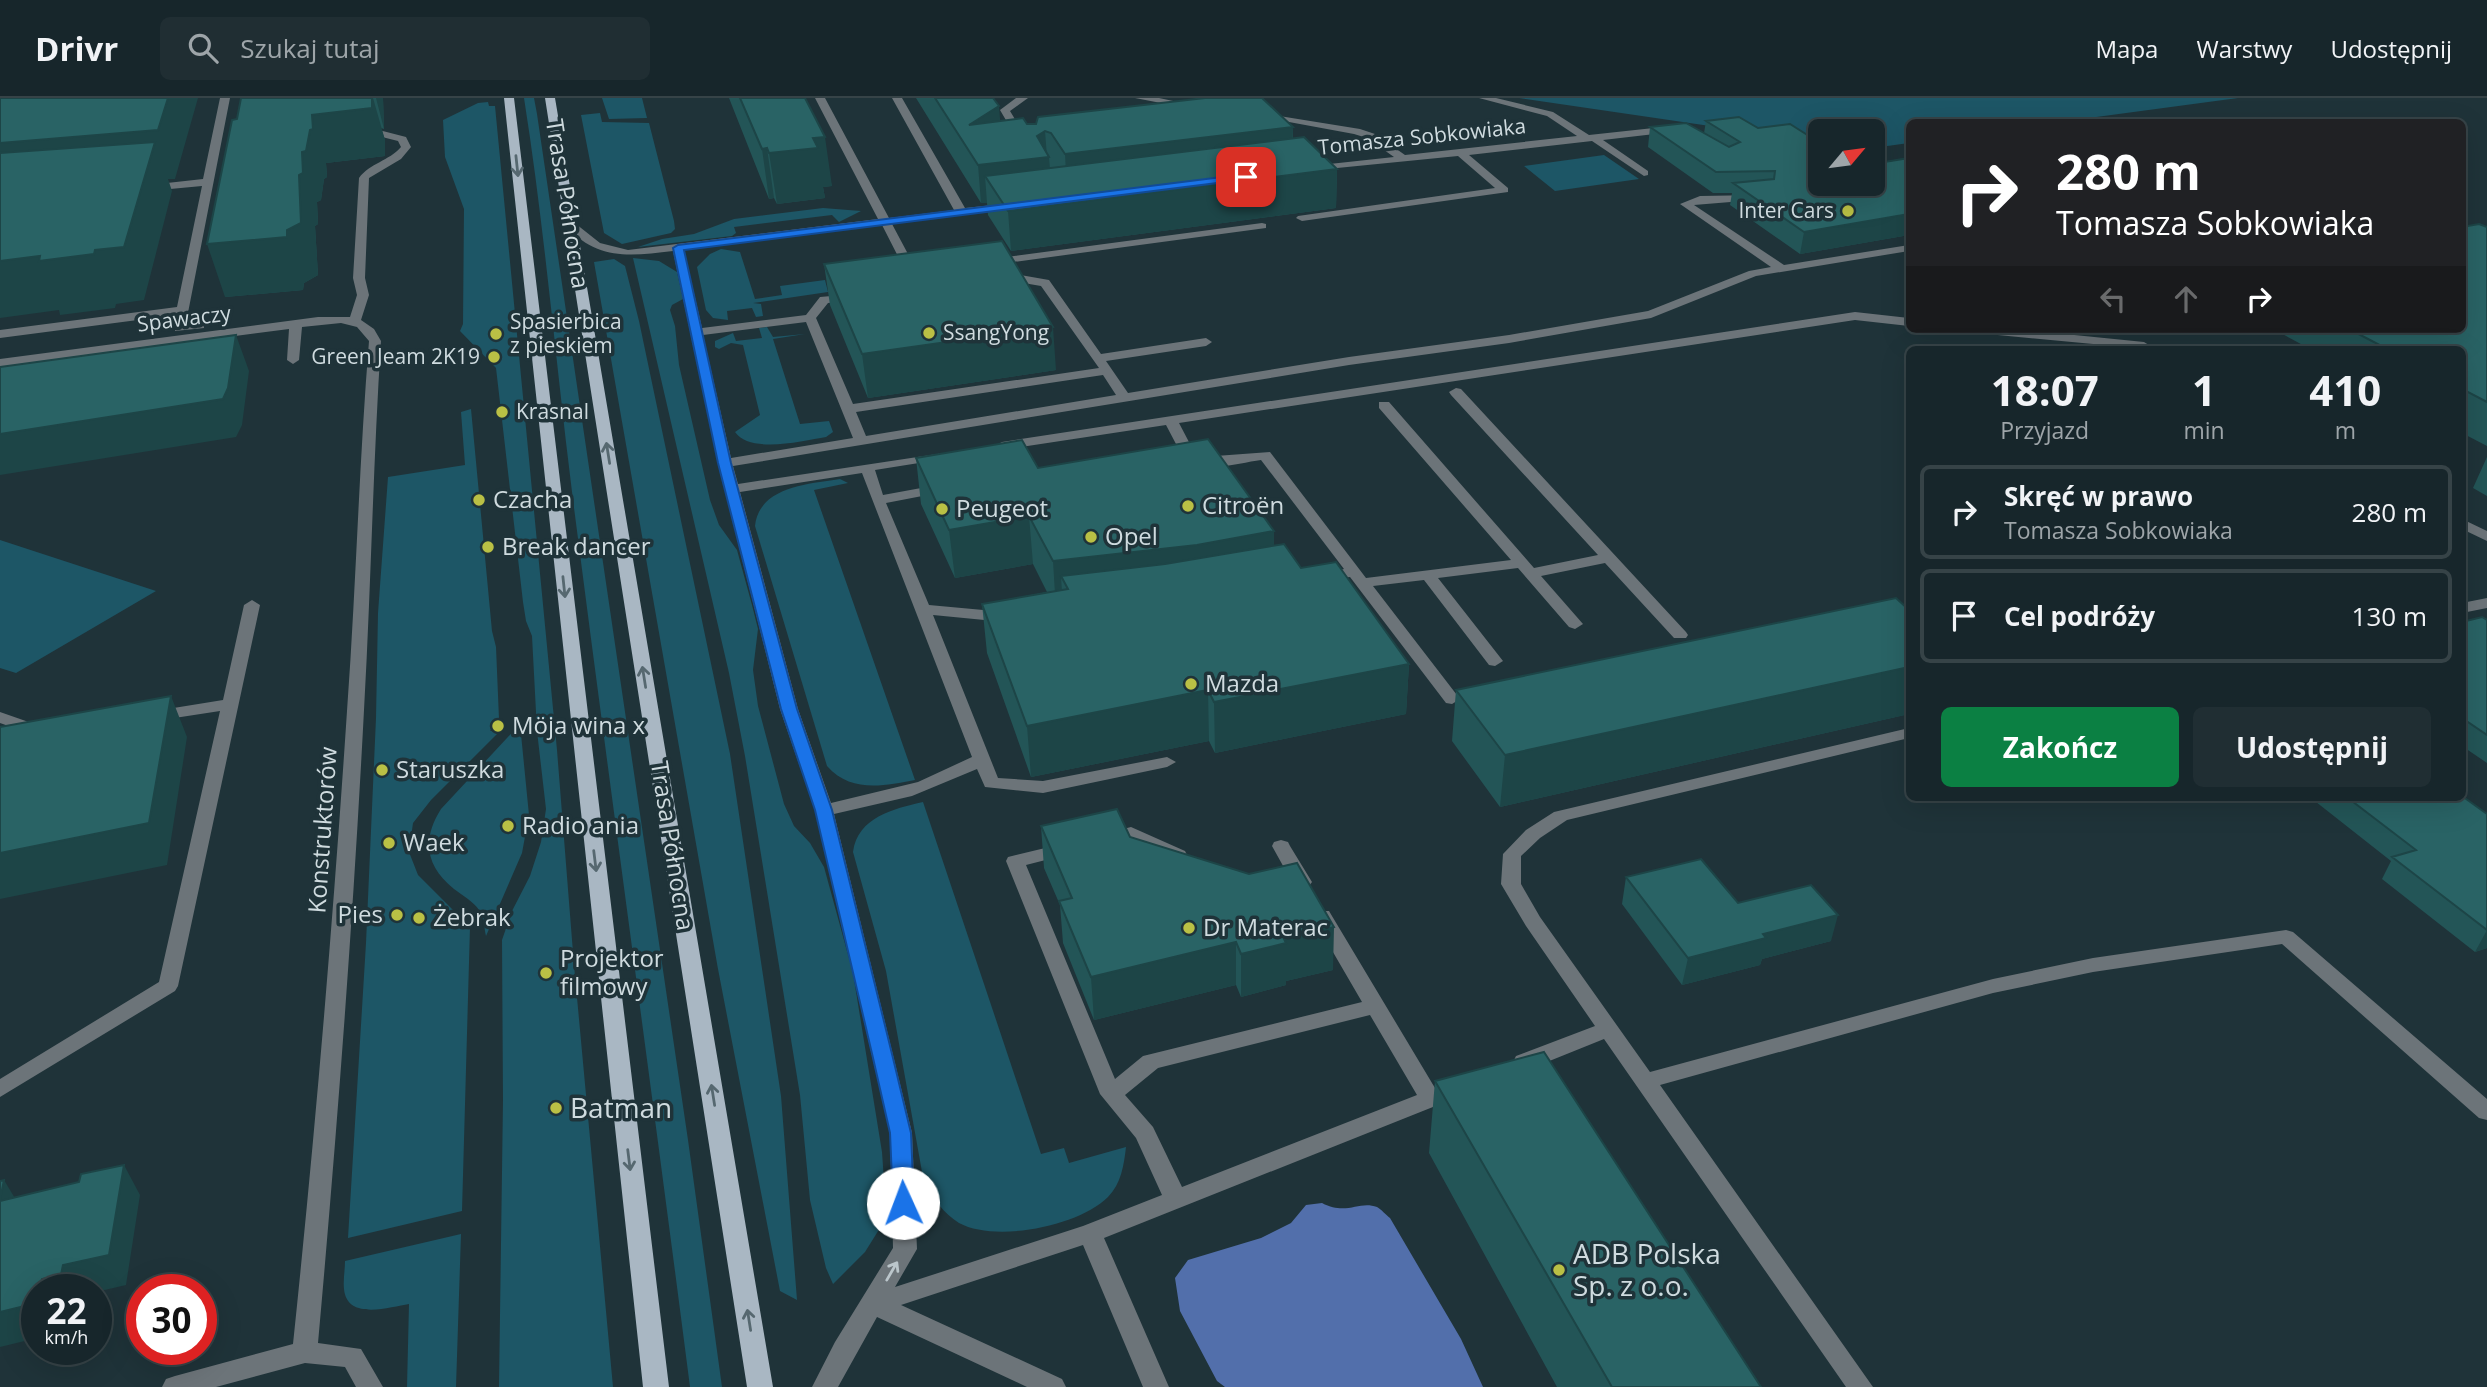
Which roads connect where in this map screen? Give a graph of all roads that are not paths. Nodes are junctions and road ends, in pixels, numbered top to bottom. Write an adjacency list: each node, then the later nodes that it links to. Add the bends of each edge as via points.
1 (225, 98): 19 (street)
2 (369, 98): 36 (street, via 370,131 402,139 406,147 402,154 370,169 364,178 359,278 365,292)
3 (509, 98): 110 (main road, Trasa Północna, one-way to 110)
4 (550, 98): 26 (main road, Trasa Północna)
5 (820, 98): 25 (street)
6 (897, 98): 23 (street)
7 (1023, 98): 14 (street, via 1005,110)
8 (1140, 98): 10 (street)
9 (1485, 98): 13 (street, Tomasza Sobkowiaka, via 1550,114)
10 (1206, 108)
11 (1245, 114): 16 (street, via 1356,131)
12 (1686, 136): 13 (street, Tomasza Sobkowiaka, via 1670,128)
13 (1589, 138): 15 (street, Tomasza Sobkowiaka); 18 (street)
14 (1028, 148)
15 (1461, 153): 16 (street, Tomasza Sobkowiaka); 24 (street, via 1504,190)
16 (1401, 157): 17 (street, Tomasza Sobkowiaka)
17 (1301, 170)
18 (1644, 173)
19 (208, 183): 20 (street); 35 (street)
20 (138, 189)
21 (1766, 196): 31 (street, via 1700,199 1685,204)
22 (1018, 205): 23 (street)
23 (961, 212): 25 (street)
24 (1302, 218)
25 (884, 222): 28 (street); 32 (street, via 912,272)
26 (572, 226): 28 (street, via 596,246 628,253); 111 (main road, Trasa Północna, one-way to 26)
27 (1262, 226): 30 (street)
28 (678, 248): 41 (street)
29 (1906, 248): 31 (street)
30 (978, 263)
31 (1781, 268): 54 (street, via 1753,273 1651,314)
32 (926, 270)
33 (995, 277): 46 (street, via 1009,275 1045,283)
34 (864, 295): 37 (street, via 824,300)
35 (183, 310): 39 (street, via 179,328); 43 (street)
36 (358, 313): 39 (street, Spawaczy); 40 (street); 107 (street, Konstruktorów, via 375,341 355,723)
37 (810, 318): 41 (street); 56 (street)
38 (1906, 322): 57 (street, via 1855,316)
39 (248, 324): 40 (street); 47 (street, Spawaczy)
40 (296, 324): 48 (street)
41 (698, 332): 62 (street)
42 (2016, 333): 45 (street)
43 (0, 334)
44 (1206, 342): 46 (street)
45 (2144, 346)
46 (1097, 358): 50 (street)
47 (18, 360): 49 (street, Spawaczy); 51 (street)
48 (293, 360)
49 (0, 363)
50 (1107, 372): 52 (street); 54 (street)
51 (13, 376)
52 (963, 392): 56 (street); 58 (street)
53 (1456, 392): 69 (street)
54 (1125, 397): 58 (street)
55 (1384, 405): 70 (street)
56 (849, 409): 59 (street)
57 (1170, 420): 60 (street); 72 (street, via 1182,444 1169,457 1217,462 1265,455)
58 (979, 421): 59 (street)
59 (861, 440): 62 (street)
60 (987, 449)
61 (947, 455): 63 (street)
62 (725, 463): 65 (street)
63 (867, 467): 65 (street); 66 (street)
64 (960, 485): 66 (street)
65 (732, 489): 90 (street, via 789,709)
66 (878, 500): 77 (street)
67 (2466, 525): 68 (street)
68 (2487, 537)
69 (1609, 558): 70 (street); 80 (street)
70 (1527, 568): 71 (street); 79 (street)
71 (1429, 575): 72 (street); 81 (street)
72 (1358, 577): 73 (street); 82 (street)
73 (1305, 581)
74 (2487, 603): 76 (street)
75 (252, 605): 83 (street)
76 (2466, 607)
77 (923, 609): 78 (street); 88 (street)
78 (1028, 617)
79 (1575, 624)
80 (1680, 635)
81 (1495, 661)
82 (1452, 699)
83 (231, 704): 85 (street); 100 (street, via 168,986)
84 (0, 717): 87 (street, via 48,731)
85 (138, 718)
86 (1906, 734): 96 (street, via 1561,816 1512,854 1511,884)
87 (21, 745)
88 (982, 759): 89 (street, via 991,783 1043,787); 90 (street, via 919,790)
89 (1167, 762)
90 (824, 810): 106 (street, one-way to 90, via 905,1249 901,1133)
91 (1281, 846): 93 (street)
92 (1191, 861): 101 (street, via 1131,833 1015,861)
93 (1304, 884): 94 (street); 95 (street)
94 (1277, 892)
95 (1376, 1006): 101 (street, via 1151,1062); 102 (street)
96 (1608, 1028): 97 (street); 99 (street)
97 (1507, 1069)
98 (1481, 1079): 102 (street)
99 (1646, 1081): 103 (street, via 1993,986 2093,965 2286,937); 115 (street)
100 (0, 1089)
101 (1111, 1094): 104 (street, via 1145,1133)
102 (1430, 1099): 104 (street)
103 (2487, 1112)
104 (1176, 1199): 105 (street)
105 (1090, 1233): 106 (street); 114 (street)
106 (874, 1304): 112 (street); 113 (street)
107 (305, 1352): 108 (street); 109 (street, via 352,1357)
108 (175, 1387)
109 (370, 1387)
110 (656, 1387)
111 (760, 1387)
112 (825, 1387)
113 (1053, 1387)
114 (1157, 1387)
115 (1860, 1387)

